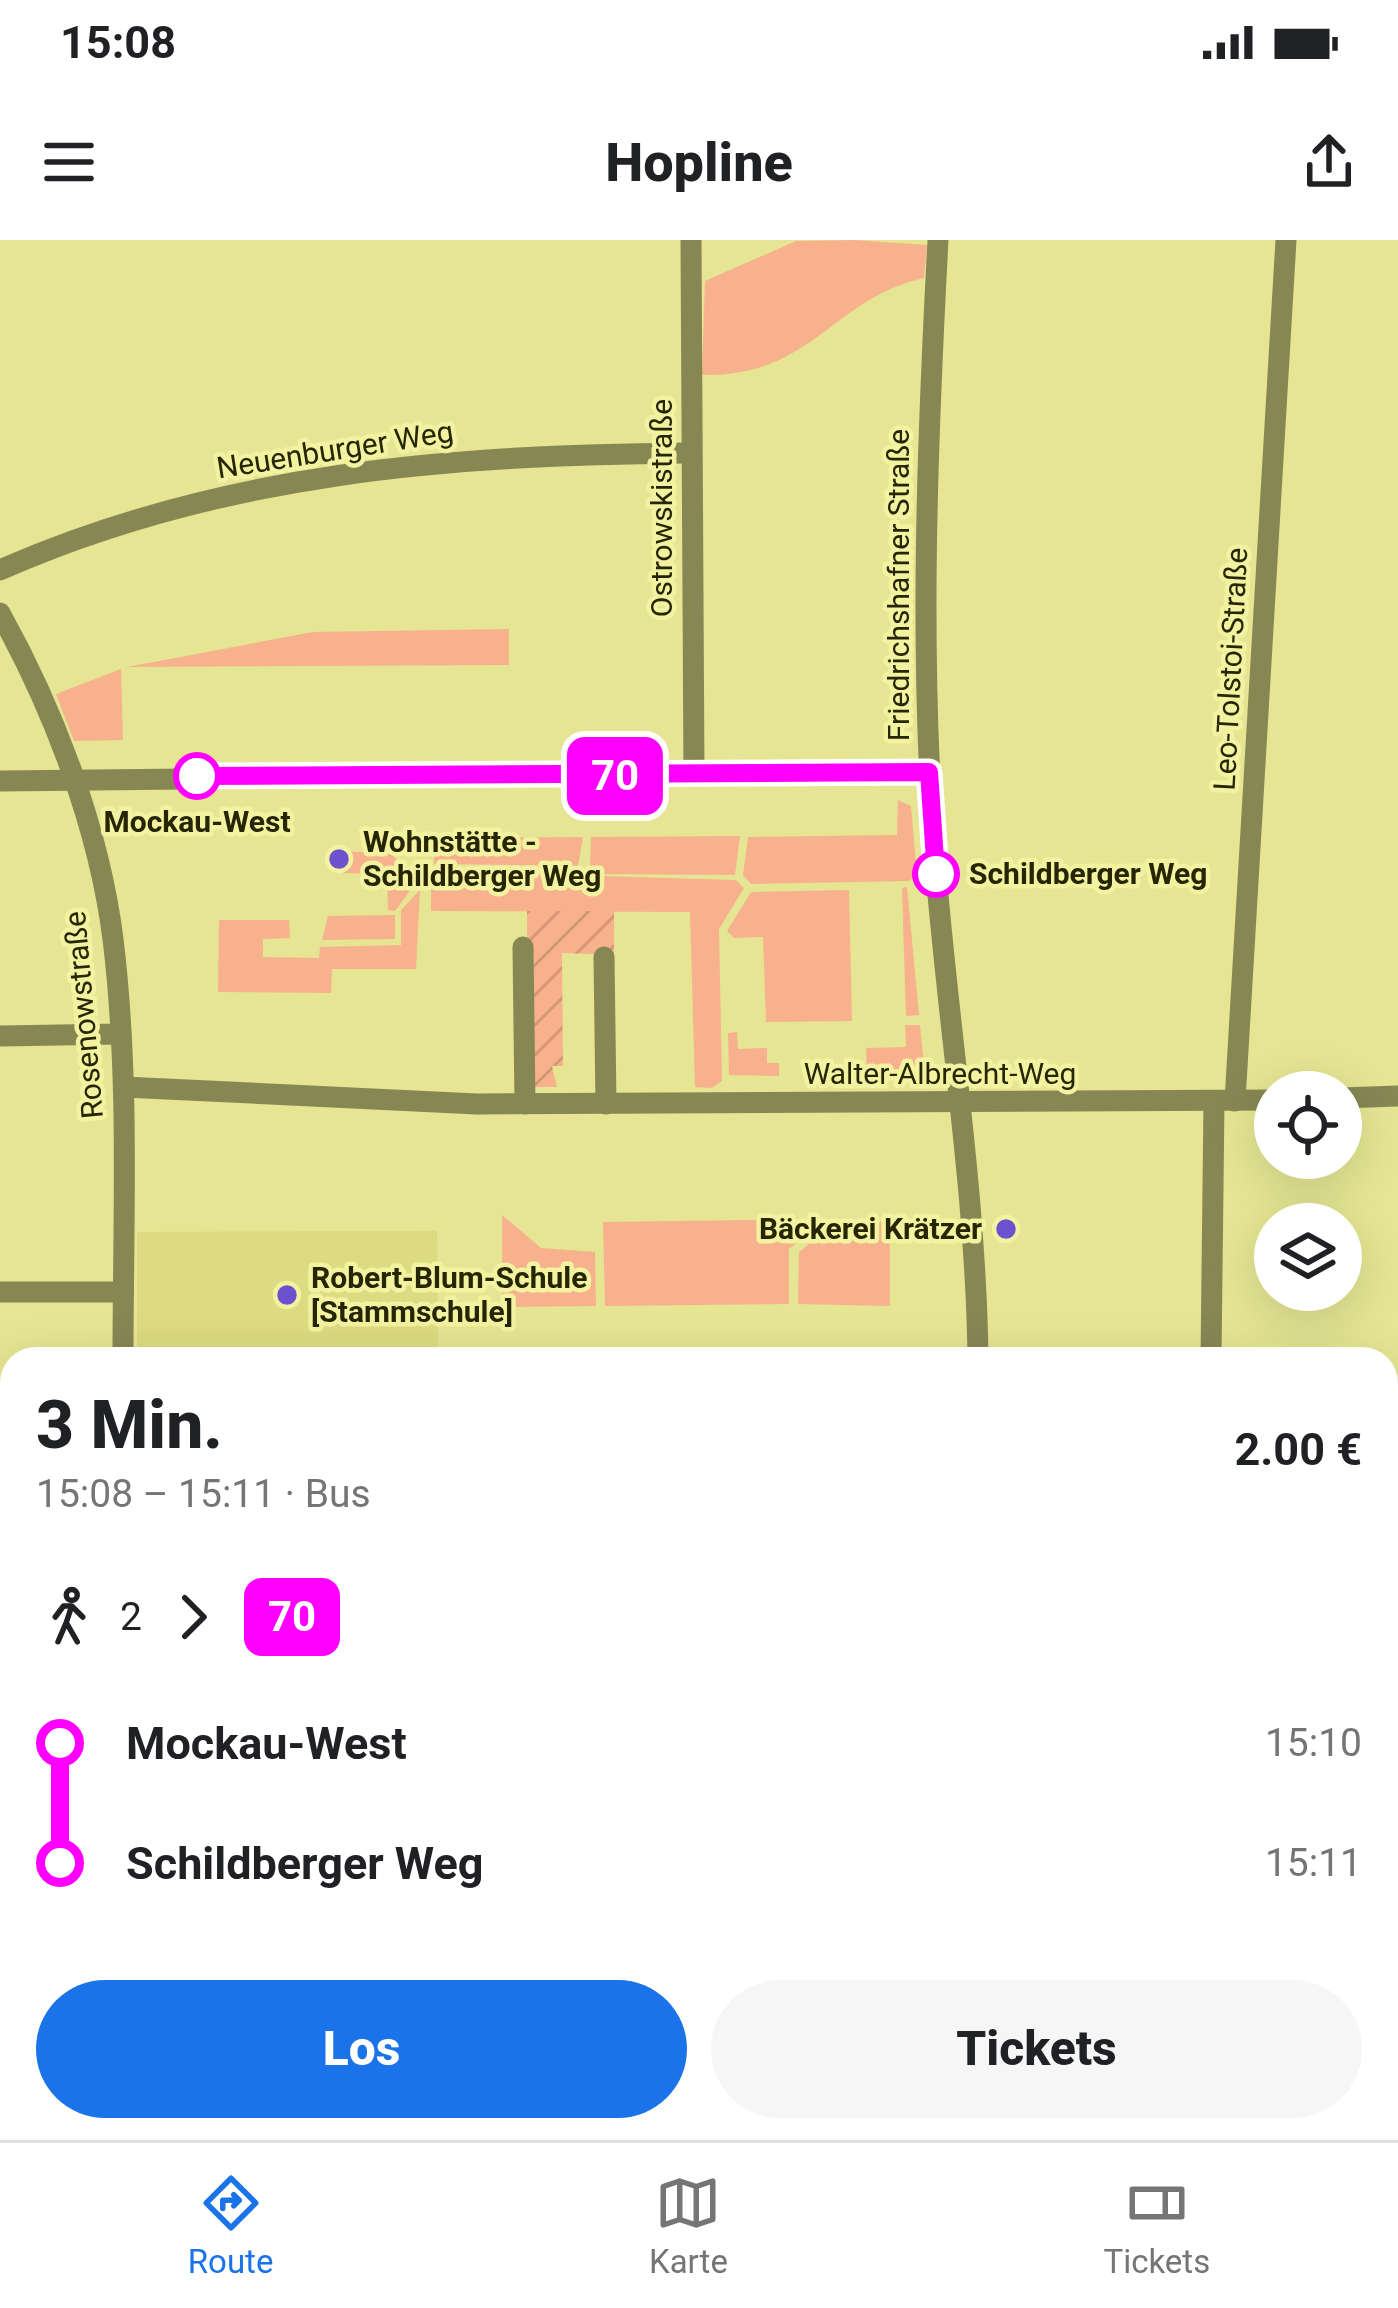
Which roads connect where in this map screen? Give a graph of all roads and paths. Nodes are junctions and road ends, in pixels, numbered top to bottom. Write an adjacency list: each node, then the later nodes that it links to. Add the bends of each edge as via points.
1 (691, 240): 4 (street, Ostrowskistraße)
2 (938, 240): 7 (street, Friedrichshafner Straße, via 926,573)
3 (1286, 240): 19 (street, Leo-Tolstoi-Straße)
4 (691, 453): 5 (street, Neuenburger Weg, via 506,455 369,470 220,497 76,536); 8 (street, Ostrowskistraße)
5 (0, 570)
6 (0, 613): 9 (street, Rosenowstraße, via 48,708)
7 (929, 772): 8 (street); 22 (street, Friedrichshafner Straße)
8 (694, 776): 9 (street)
9 (71, 781): 10 (street); 13 (street, Rosenowstraße, via 112,935)
10 (0, 782)
11 (523, 947): 20 (street)
12 (604, 957): 21 (street)
13 (121, 1034): 14 (street); 15 (street, Rosenowstraße)
14 (0, 1036)
15 (124, 1087): 20 (street, Walter-Albrecht-Weg); 24 (street, Rosenowstraße)
16 (1398, 1096): 17 (street)
17 (1362, 1097)
18 (1254, 1100): 19 (street, Walter-Albrecht-Weg)
19 (1225, 1101): 22 (street, Walter-Albrecht-Weg); 27 (street, Leo-Tolstoi-Straße)
20 (524, 1104): 21 (street, Walter-Albrecht-Weg)
21 (606, 1105): 22 (street, Walter-Albrecht-Weg)
22 (963, 1105): 26 (street, Friedrichshafner Straße)
23 (0, 1292): 24 (street)
24 (123, 1292): 25 (street, Rosenowstraße)
25 (123, 1347)
26 (978, 1347)
27 (1212, 1347)

